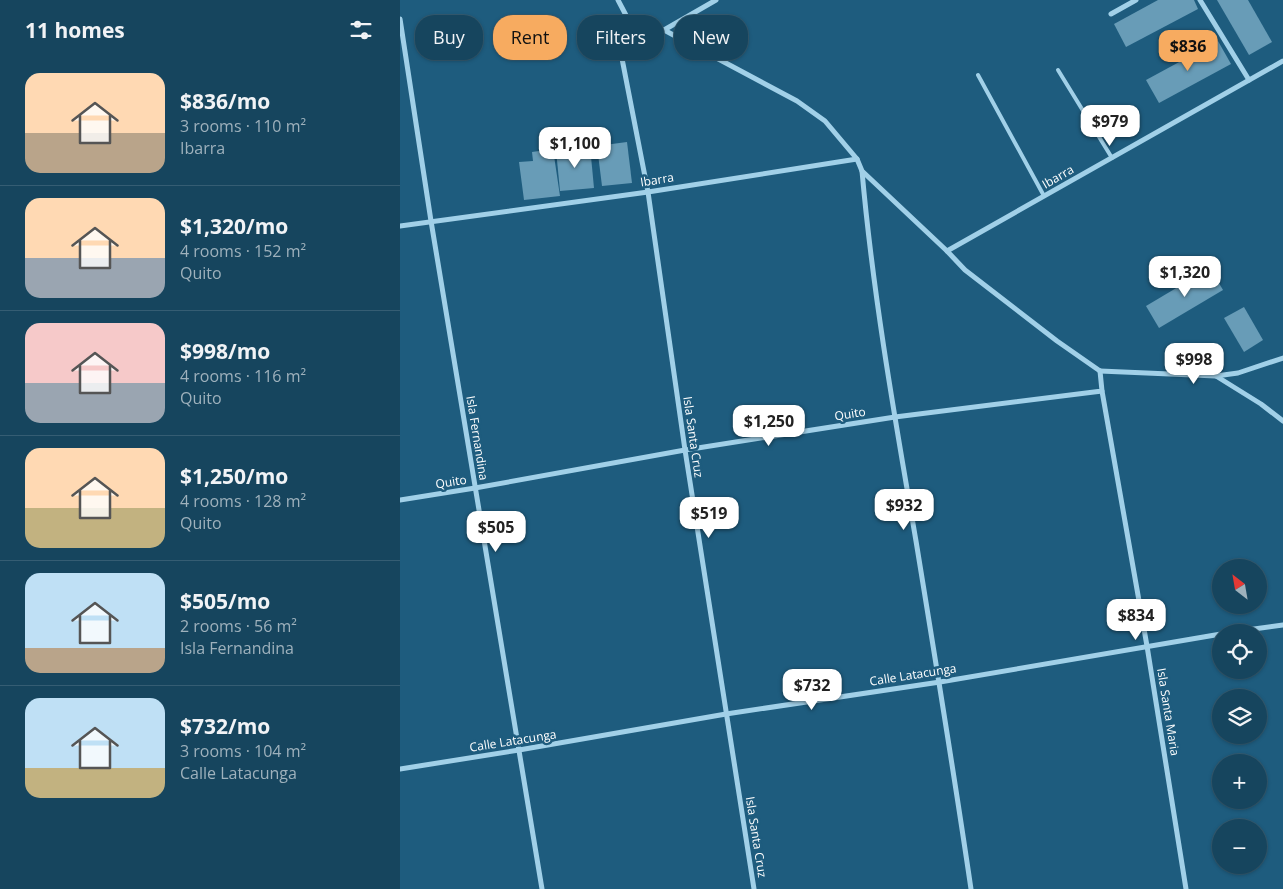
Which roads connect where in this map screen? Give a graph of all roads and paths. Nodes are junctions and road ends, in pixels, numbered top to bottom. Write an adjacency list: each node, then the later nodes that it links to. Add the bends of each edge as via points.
1 (618, 0): 6 (street)
2 (716, 0): 8 (street)
3 (1136, 0): 5 (street)
4 (1200, 0): 13 (street)
5 (1111, 14)
6 (626, 15)
7 (400, 19): 19 (street, Isla Fernandina)
8 (664, 30): 15 (street, via 797,101 825,121)
9 (622, 60): 17 (street, Isla Santa Cruz)
10 (1283, 61): 13 (street, Ibarra)
11 (1058, 70): 14 (lane)
12 (978, 75): 18 (lane)
13 (1249, 80): 14 (street, Ibarra)
14 (1112, 158): 18 (street, Ibarra)
15 (857, 159): 16 (street); 17 (street, Ibarra)
16 (862, 171): 21 (street); 26 (street)
17 (648, 192): 19 (street, Ibarra); 28 (street, Isla Santa Cruz)
18 (1044, 196): 21 (street, Ibarra)
19 (431, 221): 20 (street, Ibarra); 29 (street, Isla Fernandina)
20 (400, 226)
21 (947, 251): 23 (street, via 965,270)
22 (1283, 358): 24 (street, via 1238,373)
23 (1100, 371): 24 (street); 25 (street)
24 (1216, 376): 27 (street)
25 (1102, 391): 26 (street, Quito); 34 (street, Isla Santa Maria)
26 (895, 417): 28 (street, Quito); 35 (street)
27 (1283, 421)
28 (685, 450): 29 (street, Quito); 36 (street, Isla Santa Cruz)
29 (476, 488): 30 (street, Quito); 37 (street, Isla Fernandina)
30 (400, 500)
31 (1283, 625): 32 (street)
32 (1267, 627)
33 (1212, 635): 34 (street, Calle Latacunga)
34 (1147, 646): 35 (street, Calle Latacunga); 42 (street, Isla Santa Maria)
35 (940, 682): 36 (street, Calle Latacunga); 41 (street)
36 (726, 714): 37 (street, Calle Latacunga); 40 (street, Isla Santa Cruz)
37 (519, 750): 38 (street, Calle Latacunga); 39 (street, Isla Fernandina)
38 (400, 769)
39 (542, 889)
40 (754, 889)
41 (971, 889)
42 (1186, 889)

